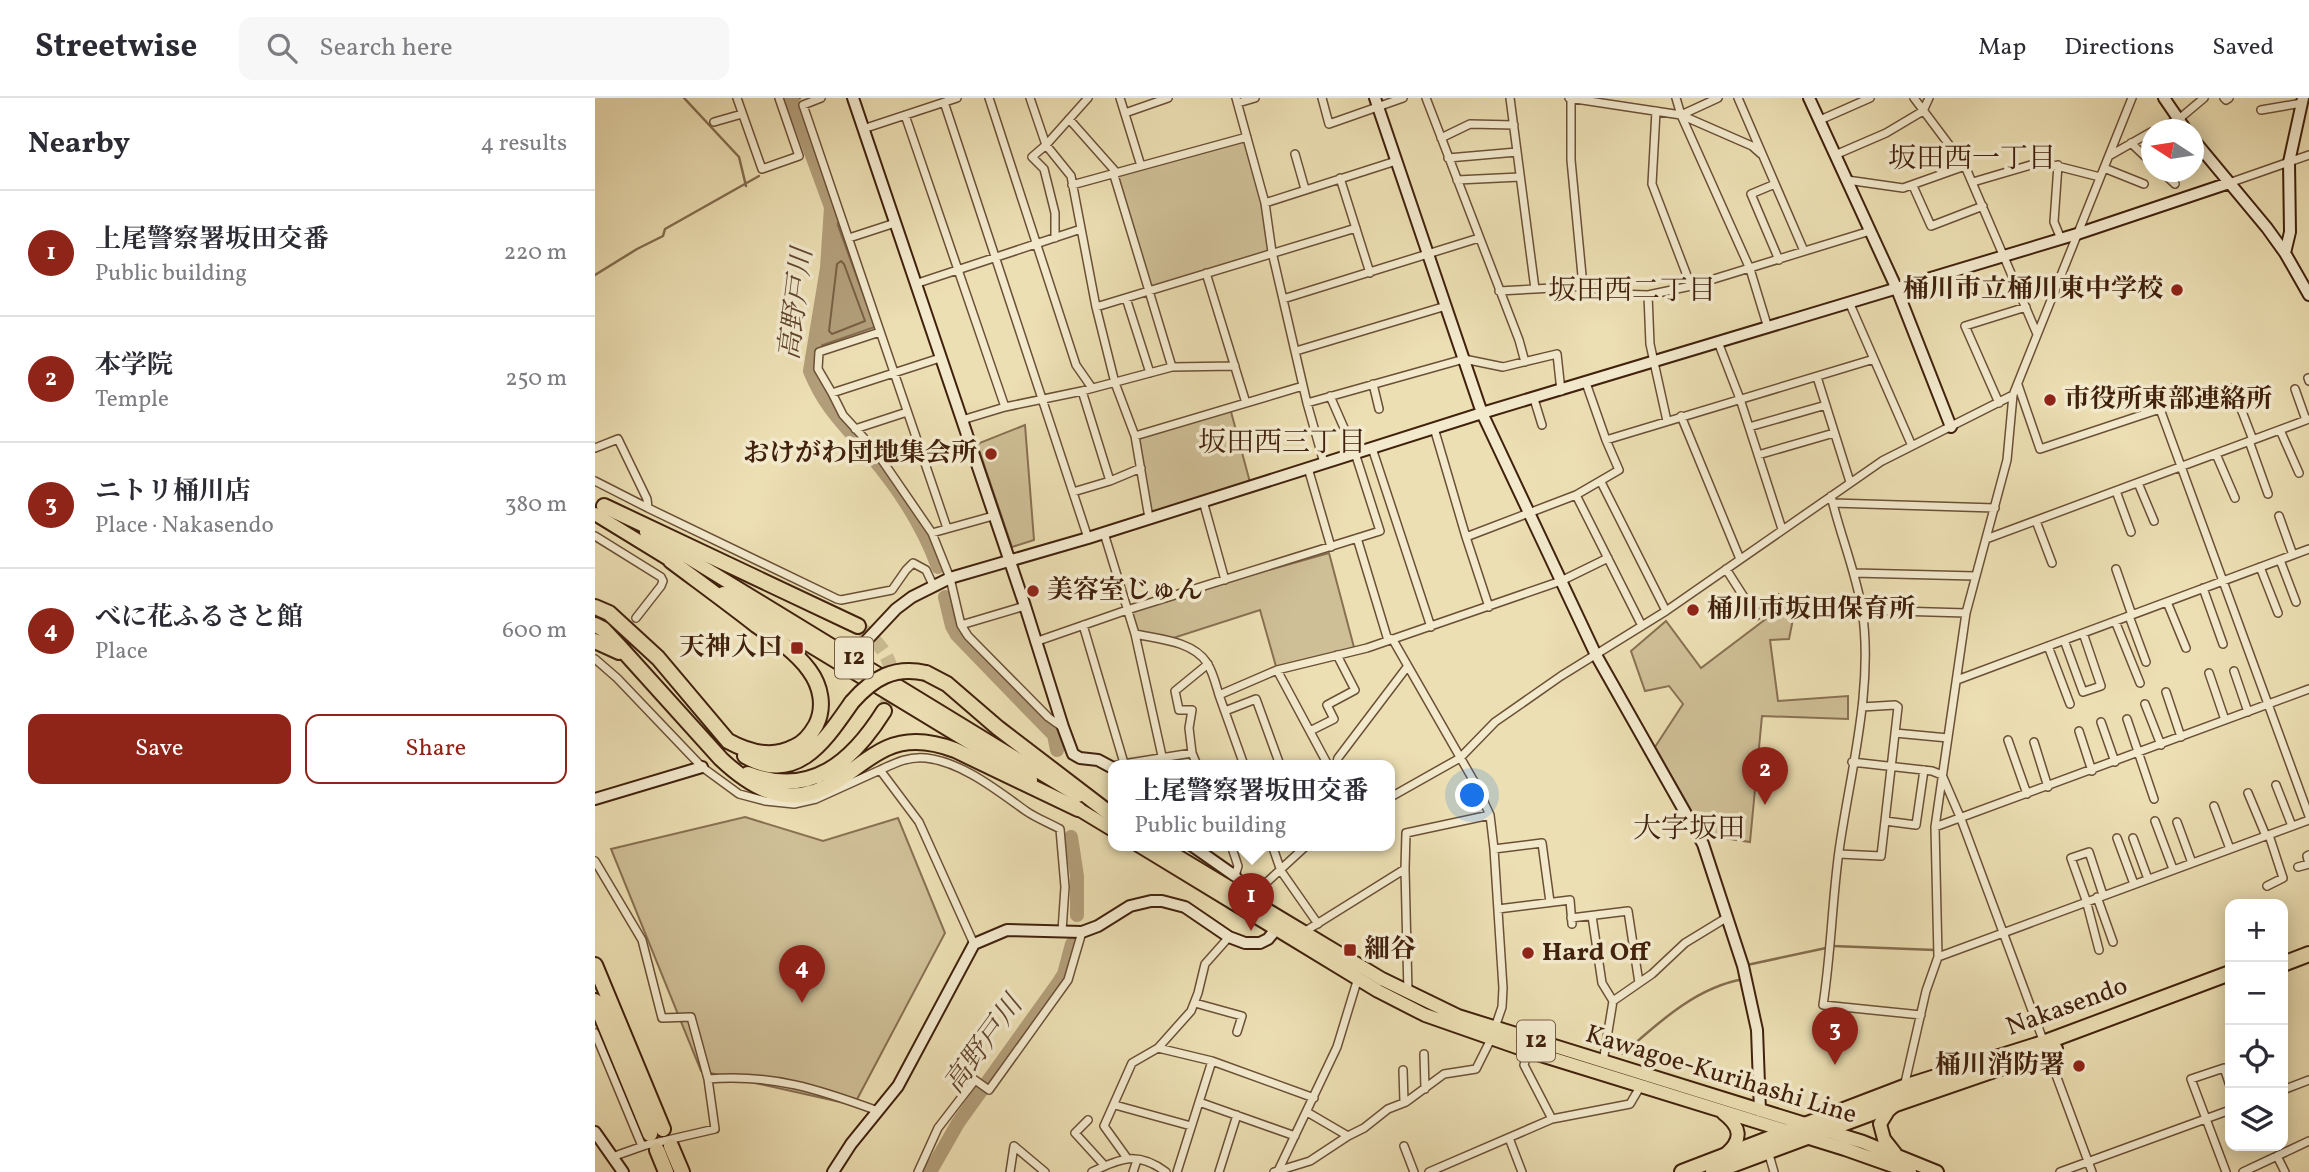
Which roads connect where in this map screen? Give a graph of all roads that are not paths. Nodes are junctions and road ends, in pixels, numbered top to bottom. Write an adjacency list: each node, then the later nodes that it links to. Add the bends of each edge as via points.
1 (737, 98): 37 (street)
2 (779, 98): 37 (street, via 799,156 762,169)
3 (821, 98): 86 (street, via 803,105)
4 (853, 98): 46 (street)
5 (957, 98): 31 (street)
6 (989, 98): 90 (street)
7 (1030, 98): 51 (street)
8 (1088, 98): 40 (street)
9 (1120, 98): 36 (street)
10 (1168, 98): 36 (street)
11 (1255, 98): 28 (street)
12 (1322, 98): 32 (street, via 1329,124)
13 (1403, 98): 32 (street)
14 (1426, 98): 48 (street)
15 (1510, 98): 45 (street)
16 (1570, 98): 27 (street); 103 (street, via 1571,166)
17 (1676, 98): 39 (street)
18 (1718, 98): 39 (street)
19 (1738, 98): 56 (street)
20 (1809, 98): 43 (street)
21 (1870, 98): 29 (street)
22 (1914, 98): 35 (street)
23 (1929, 98): 35 (street)
24 (2132, 98): 59 (street)
25 (2164, 98): 41 (street)
26 (2204, 98): 42 (street)
27 (1595, 100): 34 (street)
28 (1237, 101): 47 (street)
29 (1854, 101): 43 (street)
30 (2303, 101): 33 (street); 62 (street)
31 (944, 102): 38 (street); 95 (street)
32 (1377, 103): 61 (street)
33 (2261, 110)
34 (1656, 111): 39 (street); 104 (street, via 1652,184)
35 (1923, 111): 57 (street); 65 (street)
36 (1125, 113): 64 (street)
37 (742, 114): 44 (street)
38 (905, 115): 46 (street); 99 (street)
39 (1681, 115): 56 (street, via 1752,146); 98 (street)
40 (1069, 119): 51 (street); 66 (street)
41 (2178, 119)
42 (2180, 119)
43 (1819, 120): 57 (street)
44 (714, 122)
45 (1514, 125): 48 (street, via 1470,124); 52 (street)
46 (863, 129): 81 (street)
47 (1247, 137): 64 (street); 79 (street)
48 (1441, 138): 60 (street)
49 (2141, 138): 50 (street)
50 (2131, 143): 53 (street); 59 (street)
51 (1046, 145): 76 (street, via 1071,176); 87 (street, via 1032,157 1044,169 1055,213)
52 (1517, 152): 60 (street); 68 (street)
53 (2141, 152)
54 (2204, 152): 73 (street)
55 (1295, 153): 78 (street)
56 (1761, 155): 74 (street)
57 (1835, 155): 71 (street)
58 (2309, 155): 62 (street)
59 (2108, 157): 67 (street)
60 (1448, 158): 70 (street)
61 (1396, 161): 69 (street); 94 (street)
62 (2289, 162): 73 (street); 93 (street, via 2290,232)
63 (2058, 165): 67 (street); 72 (street, via 2042,162); 89 (street, via 2055,222)
64 (1141, 166): 66 (street)
65 (1965, 166): 72 (street); 77 (street)
66 (1115, 172): 76 (street); 107 (street)
67 (2102, 173): 75 (street); 85 (street)
68 (1520, 177): 70 (street); 106 (street)
69 (1340, 178): 78 (street); 82 (street)
70 (1457, 180): 88 (street)
71 (1847, 180): 77 (street); 84 (street)
72 (1973, 182): 80 (street)
73 (2229, 183): 85 (street); 93 (street)
74 (1775, 184): 91 (street); 97 (street, via 1751,194)
75 (2144, 184)
76 (1072, 185): 83 (street)
77 (1913, 186): 80 (street, via 1931,226)
78 (1305, 189): 79 (street)
79 (1265, 203): 92 (street)
80 (1983, 206): 96 (street)
81 (895, 223): 86 (street); 102 (street)
82 (1356, 228): 92 (street); 101 (street)
83 (1081, 229): 87 (street); 115 (street)
84 (1870, 231): 91 (street); 105 (street)
85 (2077, 234): 89 (street); 119 (street)
86 (849, 238): 118 (street)
87 (1055, 238): 90 (street)
88 (1479, 238): 94 (street); 108 (street)
89 (2061, 239): 96 (street)
90 (1036, 244): 95 (street); 137 (street, via 1076,365)
91 (1804, 251): 97 (street)
92 (1272, 253): 100 (street); 112 (street)
93 (2285, 253): 109 (street)
94 (1428, 254): 101 (street); 114 (street)
95 (995, 257): 99 (street); 145 (street)
96 (2004, 257): 105 (street); 116 (street)
97 (1779, 260): 98 (street)
98 (1750, 269): 104 (street); 117 (street)
99 (958, 270): 102 (street); 152 (street)
100 (1206, 273): 107 (street); 127 (street)
101 (1370, 273): 112 (street)
102 (915, 284): 122 (street)
103 (1583, 286): 106 (street); 110 (street)
104 (1691, 286): 110 (street)
105 (1896, 287): 113 (street); 162 (street)
106 (1535, 289): 108 (street)
107 (1149, 291): 111 (street); 128 (street)
108 (1499, 291): 125 (street)
109 (2309, 294)
110 (1648, 295): 126 (street)
111 (1126, 298): 115 (street); 130 (street)
112 (1283, 299): 121 (street)
113 (1849, 302): 117 (street); 124 (street)
114 (1445, 306): 121 (street); 123 (street)
115 (1096, 307): 132 (street)
116 (2026, 307): 119 (street); 150 (street, via 1965,326)
117 (1768, 328): 120 (street)
118 (880, 332): 129 (street); 142 (street, via 819,352 818,369)
119 (2037, 334): 135 (street)
120 (1718, 342): 126 (street); 147 (street)
121 (1296, 351): 136 (street)
122 (940, 358): 129 (street); 158 (street)
123 (1464, 359): 125 (street, via 1503,367); 134 (street); 155 (street)
124 (1874, 359): 131 (street); 170 (street)
125 (1525, 362): 141 (street, via 1557,354)
126 (1654, 363): 133 (street); 159 (street)
127 (1235, 366): 128 (street); 148 (street)
128 (1172, 367): 130 (street)
129 (894, 372): 142 (street); 154 (street)
130 (1150, 373): 132 (street)
131 (1817, 377): 147 (street); 151 (street)
132 (1115, 383): 137 (street); 167 (street)
133 (1586, 383): 141 (street); 168 (street)
134 (1373, 384): 144 (street); 153 (street)
135 (2018, 385): 143 (street); 177 (street, via 2040,449 2160,409)
136 (1303, 386): 148 (street); 149 (street)
137 (1092, 388): 140 (street)
138 (2233, 388): 169 (street)
139 (2295, 389): 157 (street)
140 (1082, 391): 145 (street); 182 (street)
141 (1561, 391): 146 (street)
142 (831, 393): 164 (street)
143 (2013, 394): 150 (street); 195 (street, via 2007,460)
144 (1330, 396): 149 (street); 173 (street)
145 (1042, 398): 152 (street); 187 (street)
146 (1534, 399): 155 (street); 160 (street)
147 (1740, 399): 156 (street); 161 (street)
148 (1246, 403): 167 (street)
149 (1307, 403): 176 (street)
150 (1999, 403): 162 (street)
151 (1826, 405): 161 (street); 166 (street)
152 (1005, 407): 158 (street)
153 (1380, 409)
154 (907, 412): 164 (street); 202 (street)
155 (1482, 413): 163 (street); 196 (street)
156 (1681, 416): 159 (street); 216 (street)
157 (2308, 419): 165 (street)
158 (962, 420): 197 (street)
159 (1667, 421): 168 (street)
160 (1542, 425)
161 (1749, 427): 175 (street)
162 (1951, 427): 170 (street)
163 (1434, 428): 172 (street); 208 (street)
164 (855, 429): 205 (street, via 875,450)
165 (2280, 430): 169 (street); 180 (street)
166 (1834, 433): 175 (street); 184 (street)
167 (1135, 436): 178 (street)
168 (1606, 440): 183 (street, via 1619,470)
169 (2251, 441): 174 (street); 188 (street)
170 (1912, 446): 184 (street)
171 (595, 448): 194 (street, via 618,439)
172 (1372, 448): 173 (street); 251 (street)
173 (1355, 453): 176 (street); 210 (street, via 1380,531)
174 (2216, 454): 177 (street); 190 (street)
175 (1758, 455): 203 (street)
176 (1324, 463): 179 (street)
177 (2180, 467): 185 (street); 229 (street)
178 (1141, 468): 182 (street); 199 (street)
179 (1308, 468): 192 (street); 212 (street)
180 (2299, 472)
181 (595, 481): 194 (street)
182 (1109, 481): 187 (street)
183 (1601, 482): 189 (street); 240 (street)
184 (1850, 482): 191 (street)
185 (2139, 483): 186 (street); 201 (street)
186 (2116, 491): 200 (street); 204 (street)
187 (1073, 492): 209 (street)
188 (2268, 494)
189 (1576, 495): 196 (street); 215 (street)
190 (2235, 498)
191 (1832, 500): 195 (street); 203 (street); 224 (street)
192 (1203, 501): 199 (street); 227 (street)
193 (598, 507): 218 (main road, 12); 249 (highway); 266 (main road, 12)
194 (648, 508): 230 (street, via 837,599 892,590 913,563 926,570)
195 (1995, 508): 211 (street)
196 (1529, 513): 208 (street); 228 (street)
197 (993, 516): 202 (street); 219 (street)
198 (2279, 516): 214 (street)
199 (1149, 518): 206 (street)
200 (2036, 521): 211 (street); 220 (street)
201 (2154, 521)
202 (947, 528): 205 (street)
203 (1782, 528): 216 (street)
204 (2131, 532)
205 (932, 533): 226 (street)
206 (1104, 533): 209 (street); 238 (street)
207 (595, 536): 244 (street, via 663,581)
208 (1466, 537): 237 (street)
209 (1088, 538): 219 (street)
210 (1357, 538): 212 (street); 254 (street, via 1387,637)
211 (1986, 539): 225 (street)
212 (1331, 547): 227 (street)
213 (2309, 549): 214 (street)
214 (2293, 555): 217 (street)
215 (1608, 558): 228 (street); 250 (street)
216 (1739, 559): 222 (street)
217 (2280, 559): 221 (street); 234 (street)
218 (671, 561): 266 (main road, 12); 294 (highway, via 799,658 820,694 821,708 813,731 794,748 768,754)
219 (1008, 561): 226 (street); 236 (street)
220 (2052, 563)
221 (2260, 567): 229 (street); 242 (street)
222 (1726, 569): 232 (street, via 1756,616); 240 (street)
223 (2116, 569): 243 (street)
224 (1854, 573): 225 (street); 239 (street)
225 (1975, 576): 241 (street)
226 (950, 578): 230 (street); 247 (street)
227 (1225, 580): 238 (street)
228 (1561, 581): 237 (street); 261 (street)
229 (2222, 581): 231 (street); 279 (street)
230 (933, 585): 266 (street, via 896,609)
231 (2203, 588): 233 (street); 257 (street)
232 (1780, 597)
233 (2167, 602): 243 (street); 260 (street)
234 (2297, 602)
235 (595, 604): 294 (highway, via 675,676)
236 (1024, 606): 247 (street); 256 (street)
237 (1489, 607): 251 (street)
238 (1127, 610): 248 (street); 253 (street)
239 (1862, 610): 241 (street); 280 (street)
240 (1666, 611): 250 (street)
241 (1966, 613): 272 (street)
242 (2278, 613)
243 (2130, 615): 245 (street); 265 (street)
244 (636, 618)
245 (2115, 621): 252 (street); 273 (street)
246 (595, 625): 263 (highway)
247 (961, 625): 287 (street, via 1048,717)
248 (1083, 625): 256 (street); 301 (street)
249 (858, 626)
250 (1642, 626): 261 (street)
251 (1431, 627): 254 (street)
252 (2083, 633): 255 (street); 255 (street, via 2101,685 2092,689 2083,692)
253 (1135, 634): 267 (street, via 1189,647); 302 (street)
254 (1393, 640): 262 (street); 268 (street)
255 (2064, 640): 259 (street)
256 (1035, 642): 287 (street)
257 (2223, 644)
258 (598, 646): 263 (highway); 264 (street)
259 (2048, 646): 272 (street); 277 (street)
260 (2186, 648)
261 (1595, 654): 299 (street, via 1495,722); 365 (street, via 1703,844)
262 (1337, 655): 269 (street); 288 (street, via 1355,690 1328,705 1334,719)
263 (630, 658): 300 (highway)
264 (595, 659): 312 (street)
265 (2146, 662)
266 (850, 663): 325 (main road, 12); 327 (main road, 12)
267 (1208, 664): 276 (street); 297 (street, via 1175,691 1179,710 1192,710)
268 (1407, 667): 299 (street); 307 (street)
269 (1277, 670): 276 (street); 288 (street)
270 (2234, 671): 283 (street)
271 (2209, 673): 285 (street)
272 (1957, 680): 292 (street)
273 (2140, 683)
274 (2309, 689): 279 (street)
275 (2166, 692): 291 (street)
276 (1219, 695): 282 (street)
277 (2070, 704)
278 (2145, 704): 296 (street)
279 (2267, 704): 283 (street); 329 (street)
280 (1862, 707): 290 (street, via 1898,707); 308 (street)
281 (884, 711): 300 (highway, via 858,748 809,780 761,779)
282 (1225, 711): 304 (street); 305 (street, via 1256,699)
283 (2248, 712): 285 (street)
284 (2127, 719): 298 (street)
285 (2225, 720): 291 (street)
286 (2101, 722): 309 (street)
287 (1063, 727): 310 (street, via 1073,754)
288 (1310, 731): 306 (street)
289 (2079, 731): 315 (street)
290 (1895, 733): 292 (street); 311 (street)
291 (2181, 737): 296 (street)
292 (1948, 738): 316 (street)
293 (2008, 740): 320 (street)
294 (728, 741): 326 (highway, bridge, via 753,760 784,765 823,742 875,680 901,670 926,673 947,684)
295 (2034, 742): 318 (street)
296 (2161, 745): 298 (street)
297 (1192, 753): 302 (street); 303 (street)
298 (2138, 753): 309 (street); 323 (street)
299 (1460, 758): 321 (street); 328 (street)
300 (721, 760): 325 (highway, via 765,791 800,795 835,783 887,747 937,744)
301 (1115, 760)
302 (1163, 760)
303 (1195, 760)
304 (1242, 760)
305 (1278, 760)
306 (1325, 760)
307 (1337, 760)
308 (1853, 762): 311 (street); 348 (street)
309 (2115, 762): 315 (street)
310 (1108, 763)
311 (1891, 766): 314 (street); 331 (street)
312 (702, 767): 313 (street, via 740,794 794,804); 322 (street)
313 (880, 770): 368 (street, via 903,760 941,761 994,786 1027,812 1060,829 1065,887); 374 (street, via 919,822)
314 (1924, 770): 316 (street); 331 (street, via 1916,825)
315 (2092, 771): 318 (street)
316 (1942, 775): 330 (street); 336 (street)
317 (2276, 785): 334 (street)
318 (2048, 787): 320 (street)
319 (2248, 793): 337 (street)
320 (2027, 794): 330 (street)
321 (1395, 796)
322 (595, 799)
323 (2154, 799)
324 (2214, 806): 341 (street)
325 (1078, 809): 335 (main road, 12)
326 (1108, 812)
327 (1108, 813)
328 (1490, 815): 340 (street); 353 (street, via 1406,833)
329 (2309, 818): 334 (street)
330 (1961, 819): 336 (street); 370 (street)
331 (1885, 821): 348 (street, via 1881,856)
332 (2155, 821): 354 (street)
333 (2176, 822): 351 (street)
334 (2292, 826): 337 (street)
335 (1108, 827)
336 (1935, 827): 380 (street)
337 (2267, 835): 341 (street); 359 (street, via 2283,878)
338 (2117, 838): 358 (street)
339 (2133, 838): 357 (street)
340 (1495, 849): 362 (street, via 1542,844); 363 (street)
341 (2229, 849): 351 (street)
342 (1149, 851): 367 (main road, Kawagoe-Kurihashi Line / 12)
343 (1168, 851): 367 (main road, Kawagoe-Kurihashi Line / 12)
344 (1200, 851): 356 (street)
345 (1233, 851): 356 (street, via 1238,866)
346 (1274, 851): 355 (street)
347 (1301, 851): 355 (street)
348 (1839, 854): 391 (street, via 1823,1005)
349 (2309, 855): 352 (street, via 2309,864)
350 (595, 861): 403 (street, via 642,940 662,1018 691,1017)
351 (2192, 863): 354 (street)
352 (2298, 867)
353 (1405, 869): 366 (street); 387 (street)
354 (2173, 869): 357 (street)
355 (1281, 871): 356 (street, via 1266,883 1250,885); 366 (street)
356 (1235, 876)
357 (2148, 879): 358 (street)
358 (2134, 884): 360 (street)
359 (2267, 886)
360 (2100, 896): 361 (street); 361 (street, via 2089,852 2071,858); 373 (street)
361 (2086, 901): 370 (street); 376 (street)
362 (1550, 902): 363 (street); 364 (street, via 1570,900 1572,921)
363 (1498, 909): 394 (street, via 1503,988)
364 (1592, 916): 385 (street, via 1628,911); 389 (street, via 1602,983)
365 (1726, 918): 385 (street, via 1685,943); 415 (street, via 1743,966 1757,1030)
366 (1318, 924): 371 (street)
367 (1279, 925): 371 (main road, Kawagoe-Kurihashi Line / 12); 372 (street, via 1268,939 1253,944); 384 (main road, Kawagoe-Kurihashi Line / 12)
368 (1062, 931): 369 (street); 374 (street, via 1007,930)
369 (1082, 932): 372 (street, via 1130,906 1162,901 1185,907); 447 (street, via 1068,981 989,1090 975,1080 938,1128)
370 (2002, 932): 380 (street); 395 (street)
371 (1304, 933): 387 (main road, Kawagoe-Kurihashi Line / 12)
372 (1229, 937): 390 (street, via 1205,964)
373 (2113, 942)
374 (974, 944): 413 (street, via 898,1086)
375 (2309, 944): 377 (highway)
376 (2099, 950)
377 (2288, 952)
378 (2309, 954): 381 (highway)
379 (595, 955): 388 (highway)
380 (1938, 957): 391 (street)
381 (2288, 962)
382 (595, 965): 388 (highway)
383 (2225, 975): 395 (highway, Nakasendo)
384 (1358, 977): 394 (main road, Kawagoe-Kurihashi Line / 12, via 1404,1005); 408 (street, via 1337,1047)
385 (1639, 983): 389 (street)
386 (2225, 985): 395 (highway, Nakasendo)
387 (1408, 993): 394 (main road, Kawagoe-Kurihashi Line / 12)
388 (602, 1000): 427 (highway)
389 (1613, 1001): 400 (street)
390 (1195, 1003): 392 (street, via 1242,1016); 396 (street)
391 (1921, 1015): 409 (street)
392 (1237, 1032)
393 (595, 1033): 427 (street)
394 (1493, 1034): 397 (main road, Kawagoe-Kurihashi Line / 12); 400 (main road, Kawagoe-Kurihashi Line / 12); 407 (street, via 1476,1069 1444,1074)
395 (2045, 1047): 409 (highway, Nakasendo); 439 (street)
396 (1158, 1048): 399 (street); 412 (street, via 1132,1063)
397 (1528, 1051): 405 (main road, Kawagoe-Kurihashi Line / 12); 420 (street, via 1524,1065)
398 (1424, 1054): 407 (street)
399 (1212, 1061): 408 (street); 410 (street)
400 (1603, 1062): 415 (main road, Kawagoe-Kurihashi Line / 12)
401 (1403, 1070): 411 (street)
402 (2225, 1071): 419 (street, via 2191,1079)
403 (708, 1079): 413 (street, via 734,1077 805,1087); 427 (street, via 715,1129)
404 (2309, 1080): 406 (street)
405 (1640, 1087): 414 (main road, Kawagoe-Kurihashi Line / 12); 420 (street, via 1630,1104)
406 (2288, 1088)
407 (1425, 1089): 411 (street)
408 (1314, 1098): 416 (street)
409 (1901, 1098): 423 (highway, Nakasendo); 425 (highway, Nakasendo); 441 (main road, via 1880,1124)
410 (1199, 1101): 418 (street); 422 (street)
411 (1404, 1102): 429 (street)
412 (1115, 1105): 422 (street); 437 (street, via 1104,1126)
413 (878, 1111): 446 (street)
414 (1720, 1111): 424 (main road, Kawagoe-Kurihashi Line / 12); 434 (main road, via 1738,1130 1737,1143)
415 (1760, 1111): 425 (main road, Kawagoe-Kurihashi Line / 12)
416 (1307, 1112): 428 (street); 429 (street)
417 (2225, 1112): 419 (street)
418 (1237, 1115): 428 (street); 454 (street)
419 (2206, 1118): 439 (street); 464 (street)
420 (1552, 1119): 430 (street)
421 (1088, 1120): 440 (street, via 1075,1133)
422 (1191, 1126): 453 (street)
423 (1824, 1130): 425 (highway, Nakasendo); 441 (main road, Kawagoe-Kurihashi Line / 12)
424 (1787, 1131): 425 (highway, Nakasendo); 434 (highway, Nakasendo)
425 (1806, 1131): 433 (highway, Nakasendo); 441 (main road, Kawagoe-Kurihashi Line / 12)
426 (595, 1132): 436 (street)
427 (652, 1136): 436 (street)
428 (1295, 1136): 442 (street)
429 (1348, 1136): 442 (street, via 1310,1161)
430 (1509, 1138): 456 (street); 457 (street)
431 (2309, 1141): 435 (street)
432 (1404, 1146): 455 (street)
433 (1768, 1152): 459 (highway, Nakasendo); 460 (street)
434 (1726, 1155): 458 (highway, Nakasendo)
435 (2277, 1156): 465 (street); 466 (street)
436 (612, 1157): 443 (street)
437 (1127, 1158): 438 (street); 440 (street)
438 (1137, 1160): 451 (street); 452 (street)
439 (2088, 1161): 462 (street); 463 (street)
440 (1105, 1166): 450 (street)
441 (1897, 1167): 461 (main road, Kawagoe-Kurihashi Line / 12)
442 (1276, 1171)
443 (623, 1172)
444 (666, 1172): 445 (highway, via 664,1148)
445 (682, 1172)
446 (833, 1172)
447 (918, 1172)
448 (1010, 1172): 449 (street, via 1014,1146)
449 (1045, 1172)
450 (1092, 1172)
451 (1133, 1172)
452 (1166, 1172)
453 (1177, 1172)
454 (1219, 1172)
455 (1414, 1172)
456 (1429, 1172)
457 (1522, 1172)
458 (1682, 1172)
459 (1713, 1172)
460 (1774, 1172)
461 (1937, 1172)
462 (2060, 1172)
463 (2092, 1172)
464 (2226, 1172)
465 (2243, 1172)
466 (2285, 1172)

